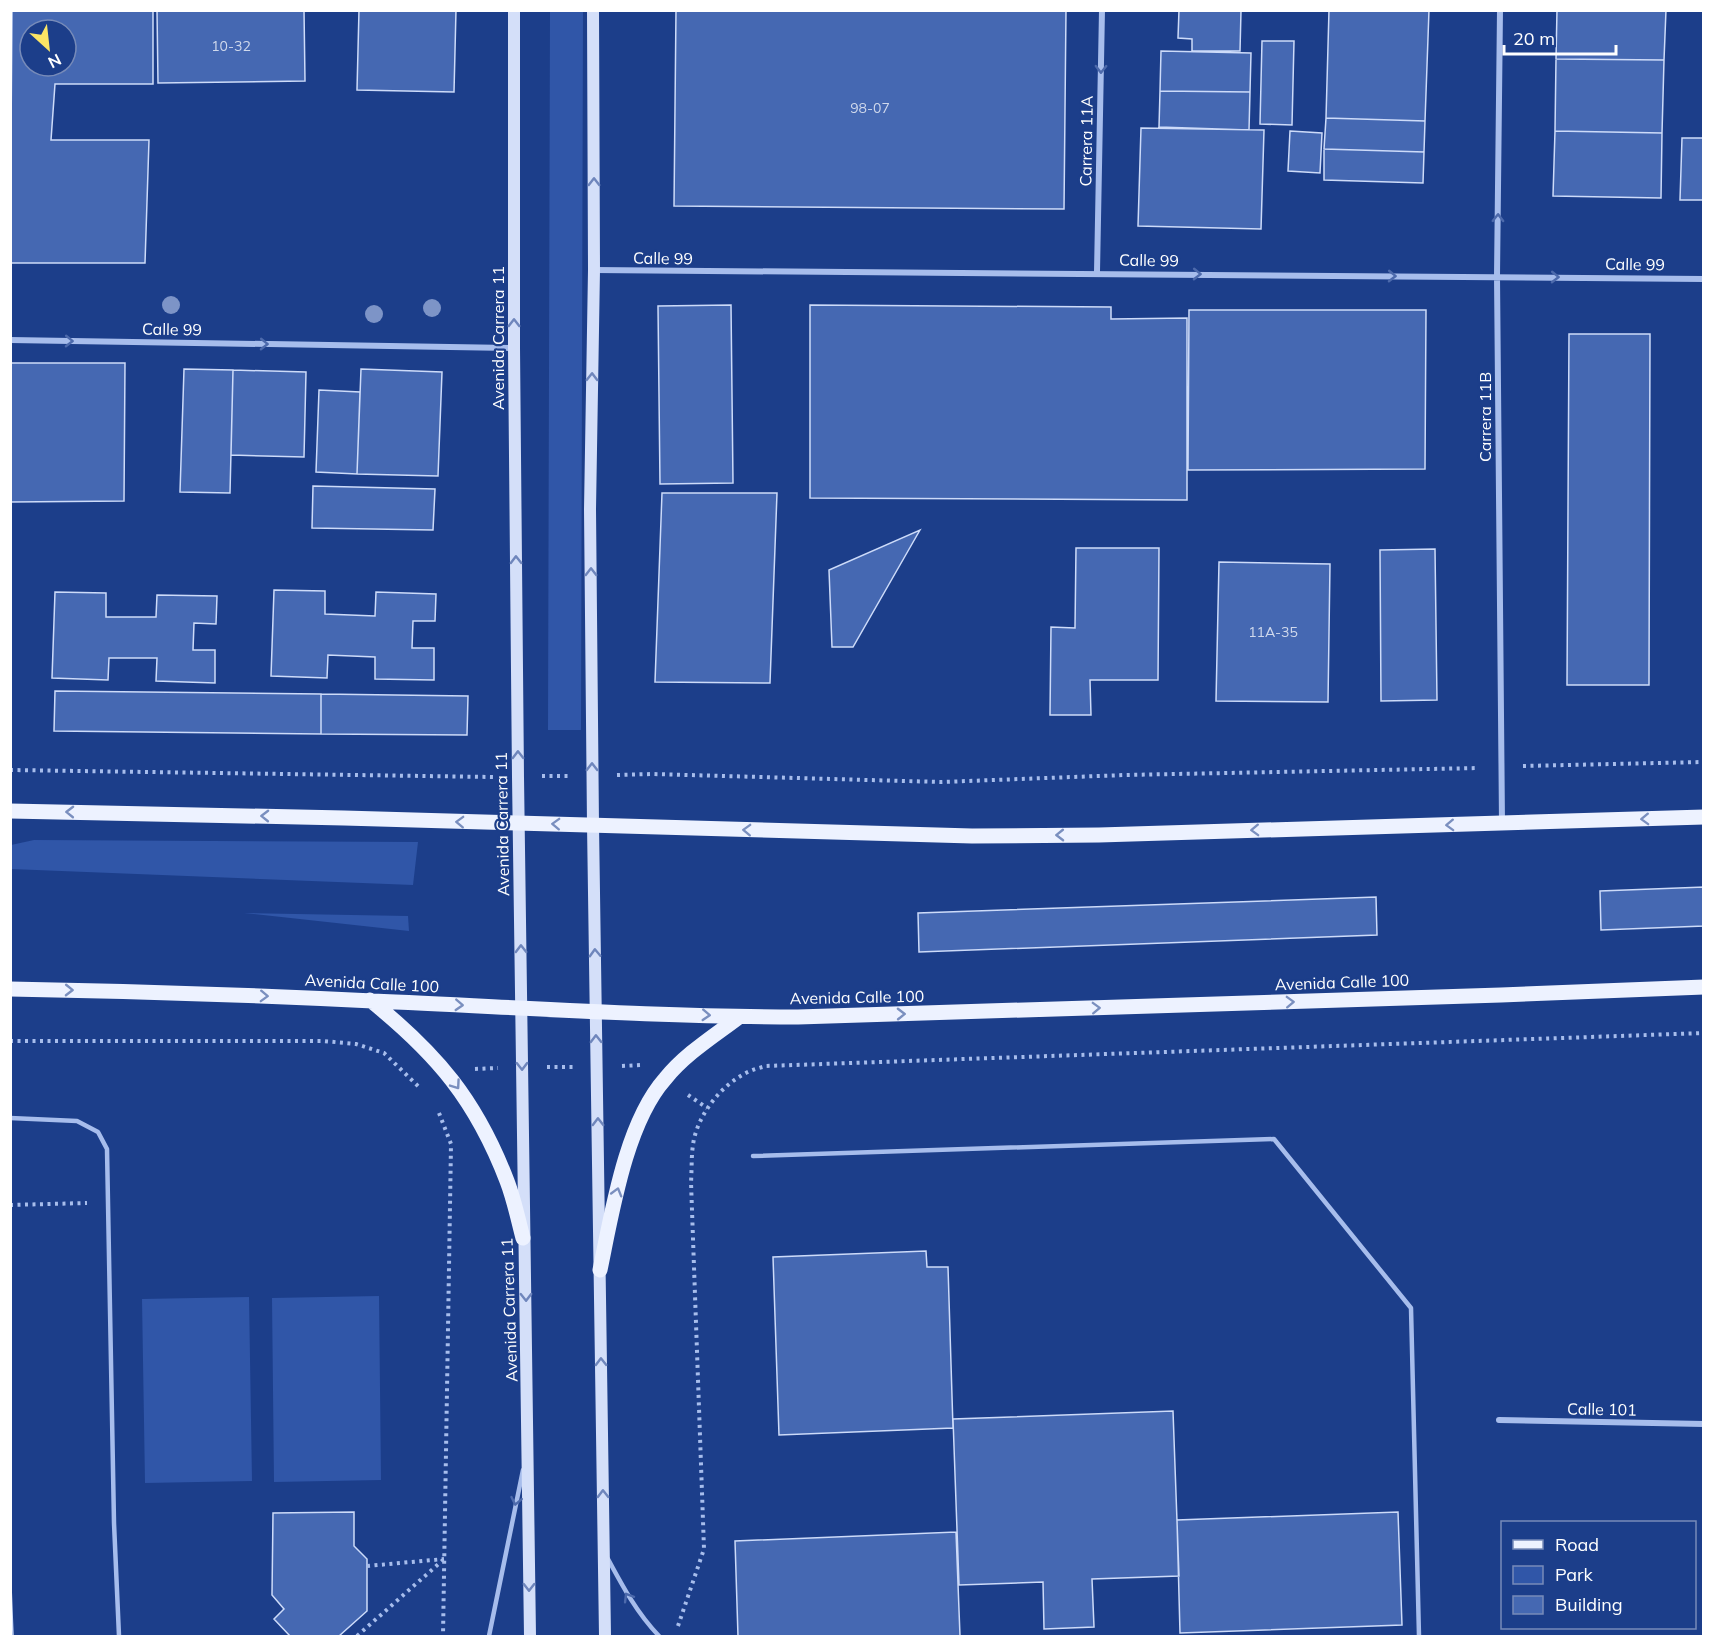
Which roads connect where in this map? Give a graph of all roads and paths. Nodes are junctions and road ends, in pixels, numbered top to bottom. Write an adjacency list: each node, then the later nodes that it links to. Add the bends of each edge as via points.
1 (514, 10): 10 (main road, Avenida Carrera 11, one-way to 1)
2 (593, 10): 5 (main road, one-way to 2)
3 (1102, 10): 6 (street, Carrera 11A, one-way to 6)
4 (1500, 10): 7 (street, Carrera 11B, one-way to 4)
5 (594, 270): 6 (street, Calle 99); 14 (main road, one-way to 5, via 590,510)
6 (1097, 273): 7 (street, Calle 99, one-way to 7)
7 (1497, 276): 8 (street, Calle 99, one-way to 8); 12 (street, Carrera 11B)
8 (1704, 279)
9 (10, 340): 10 (street, Calle 99, one-way to 10)
10 (514, 348): 15 (main road, Avenida Carrera 11, one-way to 10)
11 (1704, 762): 12 (path)
12 (1501, 767): 14 (path, via 941,782); 19 (street, Carrera 11B)
13 (10, 770): 15 (path)
14 (592, 775): 15 (path); 20 (main road)
15 (518, 777): 18 (main road, Avenida Carrera 11)
16 (10, 811): 18 (main road, one-way to 16)
17 (1704, 817): 19 (main road, one-way to 19)
18 (519, 823): 20 (main road, one-way to 18); 24 (main road, Avenida Carrera 11, one-way to 18)
19 (1502, 823): 20 (main road, one-way to 20, via 972,836)
20 (593, 825): 25 (main road, one-way to 20)
21 (1704, 987): 26 (main road, Avenida Calle 100, one-way to 21)
22 (10, 989): 23 (main road, Avenida Calle 100, one-way to 23)
23 (370, 1000): 24 (main road, Avenida Calle 100, one-way to 24); 37 (main road, one-way to 37, via 429,1052 467,1101 485,1130 508,1183)
24 (521, 1008): 25 (main road, Avenida Calle 100); 31 (main road, Avenida Carrera 11, one-way to 31)
25 (596, 1011): 26 (main road, Avenida Calle 100, one-way to 26); 30 (main road, one-way to 25)
26 (739, 1017): 38 (main road, one-way to 26, via 614,1205 645,1107 665,1078)
27 (1704, 1033): 52 (path, via 766,1066 744,1074 707,1108 693,1141 691,1182 704,1549)
28 (10, 1041): 33 (path, via 356,1044 384,1053)
29 (646, 1065): 30 (path)
30 (597, 1066): 31 (path); 38 (main road, one-way to 30)
31 (522, 1068): 32 (path); 37 (main road, Avenida Carrera 11)
32 (471, 1069)
33 (423, 1092)
34 (435, 1107): 43 (path, via 452,1144)
35 (10, 1118): 45 (lane, via 77,1120 98,1132 107,1149)
36 (753, 1156): 53 (lane, via 1274,1139 1411,1308)
37 (523, 1238): 41 (main road, Avenida Carrera 11, one-way to 41)
38 (600, 1270): 42 (main road, one-way to 38)
39 (1499, 1420): 40 (street, Calle 101)
40 (1704, 1424)
41 (528, 1444): 48 (lane, one-way to 48); 49 (main road, Avenida Carrera 11, one-way to 49)
42 (604, 1553): 50 (main road); 51 (lane, one-way to 42, via 628,1597)
43 (444, 1559): 44 (path); 46 (path); 47 (path)
44 (367, 1566)
45 (119, 1636)
46 (357, 1636)
47 (443, 1636)
48 (489, 1636)
49 (530, 1636)
50 (605, 1636)
51 (659, 1636)
52 (674, 1636)
53 (1419, 1636)

